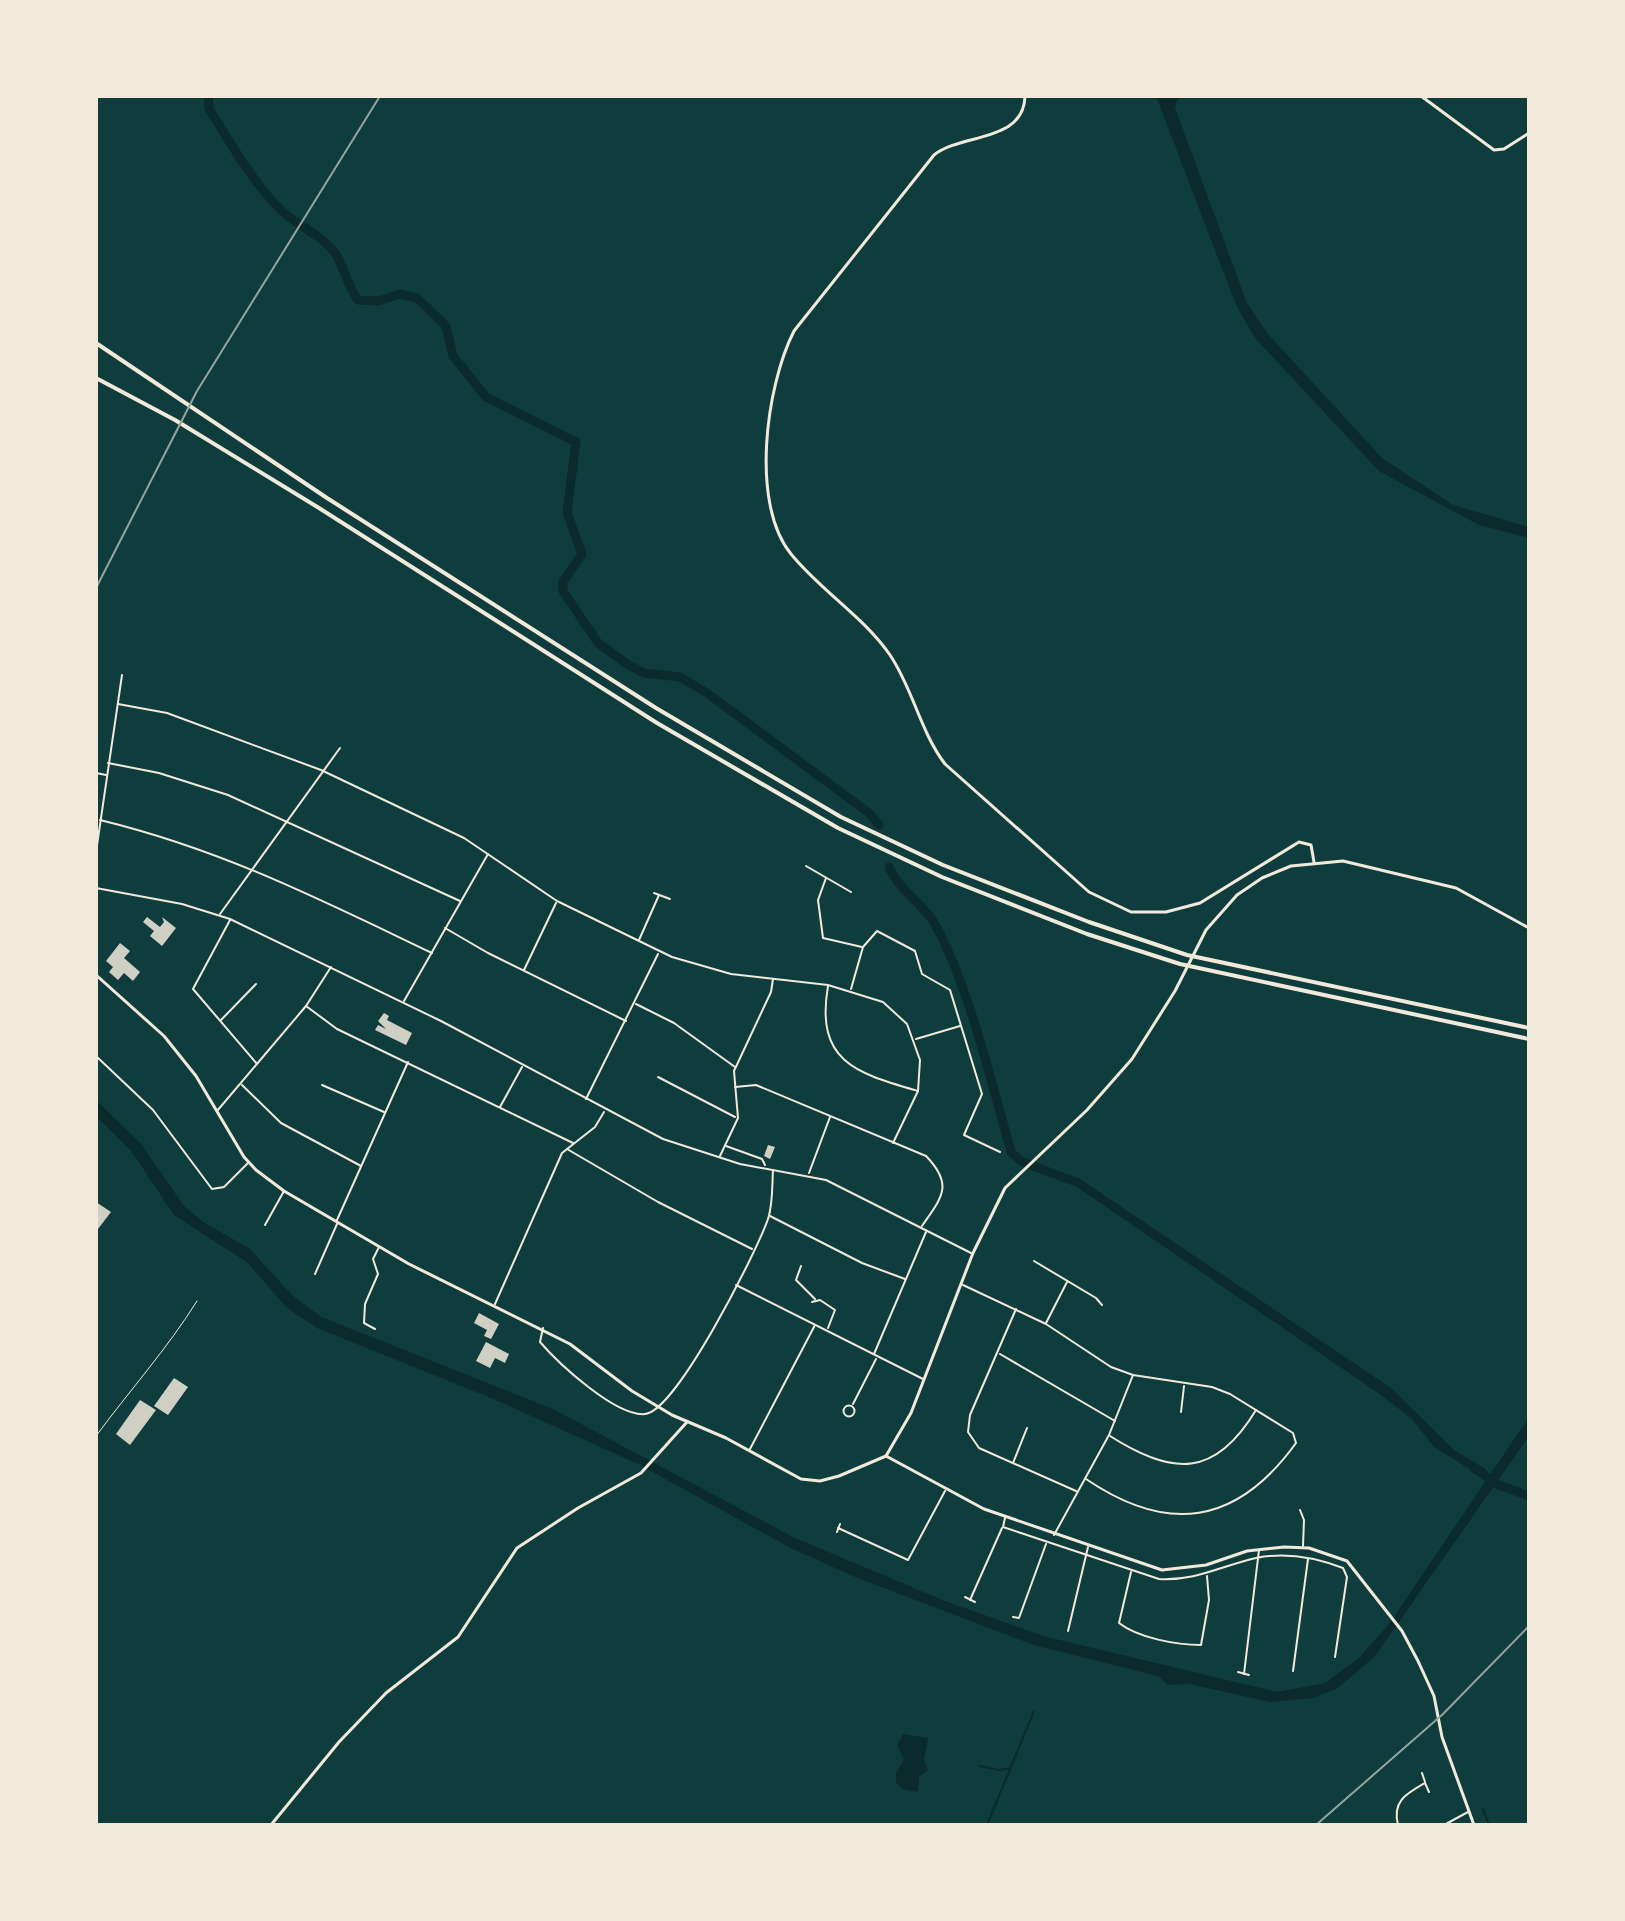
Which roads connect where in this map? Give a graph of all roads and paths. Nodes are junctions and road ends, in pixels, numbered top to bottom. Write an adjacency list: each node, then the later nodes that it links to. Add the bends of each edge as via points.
1 (1025, 96): 17 (street, via 1013,125 934,155 794,331 780,363 768,417 770,505 778,535 889,653 945,764 1089,892 1131,912 1166,912 1200,903 1299,842 1311,845)
2 (1421, 96): 3 (street, via 1498,151)
3 (1529, 133)
4 (96, 343): 49 (highway, via 656,708 841,817 943,865 1187,955)
5 (96, 378): 51 (highway, via 319,508 657,723 838,828 942,877 1180,964)
6 (122, 675): 7 (street)
7 (118, 704): 9 (street); 10 (street, via 167,713)
8 (340, 748): 10 (street)
9 (108, 763): 12 (street); 13 (street, via 202,786)
10 (321, 770): 13 (street); 16 (street)
11 (96, 773): 12 (street)
12 (106, 775): 14 (street)
13 (287, 819): 19 (street); 26 (street)
14 (100, 820): 15 (street); 19 (street, via 185,842)
15 (96, 852)
16 (489, 852): 26 (street); 27 (street)
17 (1314, 862): 31 (street, via 1359,864 1440,882 1480,898); 90 (street, via 1278,871 1221,910 1144,1043 1117,1077 1005,1188)
18 (806, 866): 20 (street)
19 (252, 867): 28 (street); 35 (street)
20 (826, 878): 22 (street); 33 (street, via 818,900 823,938)
21 (96, 889): 28 (street)
22 (851, 892)
23 (654, 893): 24 (street)
24 (659, 895): 25 (street); 32 (street)
25 (670, 899)
26 (460, 901): 30 (street)
27 (557, 901): 32 (street); 37 (street)
28 (219, 915): 29 (street)
29 (230, 919): 36 (street); 46 (street, via 193,985)
30 (445, 928): 35 (street); 37 (street)
31 (1529, 928)
32 (638, 941): 34 (street)
33 (863, 947): 42 (street); 48 (street, via 877,931 915,951 922,974 950,990)
34 (659, 952): 39 (street, via 700,968); 44 (street)
35 (432, 953): 43 (street)
36 (331, 967): 43 (street); 45 (street)
37 (524, 971): 47 (street)
38 (96, 975): 65 (street, via 164,1036)
39 (774, 977): 41 (street); 56 (street)
40 (256, 984): 46 (street)
41 (828, 985): 42 (street); 61 (street, via 825,1019 836,1055 866,1075)
42 (851, 990): 50 (street, via 895,1010)
43 (403, 1002): 55 (street)
44 (635, 1004): 47 (street); 56 (street, via 674,1023)
45 (306, 1006): 53 (street, via 337,1029); 54 (street)
46 (220, 1021): 54 (street)
47 (626, 1021): 62 (street)
48 (961, 1025): 50 (street); 74 (street, via 982,1094 964,1135)
49 (1529, 1028)
50 (915, 1039): 61 (street)
51 (1529, 1039)
52 (96, 1056): 77 (street, via 153,1110 212,1189 224,1187)
53 (408, 1062): 63 (street); 66 (street)
54 (258, 1065): 58 (street)
55 (523, 1065): 62 (street); 63 (street)
56 (736, 1067): 60 (street)
57 (658, 1077): 68 (street)
58 (242, 1085): 65 (street); 78 (street, via 286,1127)
59 (322, 1085): 66 (street)
60 (735, 1087): 67 (street, via 756,1085); 68 (street)
61 (918, 1091): 71 (street)
62 (585, 1100): 64 (street)
63 (500, 1108): 70 (street)
64 (604, 1110): 70 (street, via 595,1127); 76 (street, via 663,1139)
65 (216, 1112): 77 (street)
66 (385, 1113): 78 (street)
67 (830, 1117): 71 (street); 81 (street)
68 (738, 1118): 72 (street)
69 (998, 1141): 74 (street)
70 (573, 1143): 73 (street)
71 (893, 1143): 86 (street, via 926,1156 942,1174 941,1199)
72 (725, 1145): 76 (street); 79 (street, via 762,1159)
73 (566, 1148): 89 (street); 99 (street)
74 (994, 1149): 75 (street)
75 (1000, 1152)
76 (720, 1157): 79 (street)
77 (249, 1162): 82 (street)
78 (363, 1166): 84 (street)
79 (765, 1168): 80 (street)
80 (773, 1169): 81 (street); 83 (street)
81 (809, 1175): 86 (street)
82 (284, 1191): 84 (street); 85 (street)
83 (769, 1216): 89 (street); 94 (street)
84 (337, 1222): 88 (street); 93 (street)
85 (265, 1225)
86 (921, 1227): 87 (street)
87 (927, 1230): 90 (street); 94 (street)
88 (379, 1247): 99 (street); 105 (street, via 373,1259 378,1274 362,1315)
89 (753, 1249): 96 (street)
90 (973, 1253): 97 (street)
91 (1034, 1261): 95 (street)
92 (801, 1266): 106 (street, via 796,1280 814,1301 835,1310)
93 (315, 1274)
94 (905, 1279): 108 (street)
95 (1067, 1282): 100 (street); 102 (street)
96 (736, 1285): 103 (street); 113 (street, via 697,1360)
97 (962, 1285): 101 (street); 110 (street)
98 (197, 1301): 120 (lane, via 171,1343)
99 (495, 1304): 104 (street)
100 (1102, 1305)
101 (1016, 1309): 102 (street); 107 (street)
102 (1046, 1324): 109 (street, via 1111,1367)
103 (815, 1325): 106 (street); 121 (street)
104 (543, 1328): 113 (street); 113 (street, via 540,1342 578,1379 641,1415)
105 (375, 1329)
106 (827, 1330): 108 (street)
107 (999, 1353): 116 (street); 123 (street, via 970,1415 968,1432 979,1448)
108 (875, 1356): 110 (street); 112 (street)
109 (1133, 1375): 111 (street); 116 (street)
110 (924, 1380): 122 (street)
111 (1184, 1383): 114 (street, via 1212,1387); 115 (street)
112 (853, 1404)
113 (657, 1405): 117 (street)
114 (1256, 1410): 119 (street, via 1225,1450 1189,1465 1145,1457); 124 (street, via 1293,1433 1296,1443 1245,1493 1200,1514 1148,1512)
115 (1181, 1412)
116 (1115, 1421): 119 (street)
117 (687, 1422): 121 (street); 153 (street, via 643,1471 517,1548 458,1637 386,1693)
118 (1027, 1428): 123 (street)
119 (1109, 1435): 124 (street)
120 (96, 1436)
121 (749, 1450): 122 (street, via 801,1479 820,1481)
122 (886, 1456): 125 (street)
123 (1013, 1463): 126 (street)
124 (1086, 1479): 126 (street)
125 (946, 1490): 128 (street); 130 (street, via 908,1560)
126 (1076, 1491): 131 (street)
127 (1300, 1510): 134 (street)
128 (1005, 1517): 129 (street); 131 (street)
129 (1003, 1527): 132 (street); 141 (street, via 972,1601)
130 (838, 1528)
131 (1054, 1535): 133 (street)
132 (1046, 1543): 136 (street); 142 (street, via 1019,1618)
133 (1089, 1545): 135 (street, via 1162,1570 1206,1565); 136 (street)
134 (1303, 1547): 135 (street); 152 (street, via 1347,1561 1399,1627 1434,1694 1442,1737)
135 (1259, 1549): 137 (street)
136 (1085, 1554): 139 (street); 143 (street)
137 (1258, 1557): 138 (street); 140 (street); 147 (street)
138 (1308, 1558): 144 (street, via 1343,1568 1347,1577); 145 (street)
139 (1131, 1571): 140 (street, via 1180,1580); 140 (street, via 1119,1623 1188,1645 1201,1645 1209,1600)
140 (1207, 1576)
141 (965, 1597)
142 (1013, 1617)
143 (1068, 1631)
144 (1335, 1657)
145 (1293, 1671)
146 (1238, 1672): 147 (street)
147 (1244, 1674): 148 (street)
148 (1249, 1675)
149 (1422, 1773): 150 (street)
150 (1425, 1783): 151 (street); 154 (street, via 1400,1800 1394,1811)
151 (1429, 1792)
152 (1468, 1812): 155 (street); 156 (street)
153 (271, 1825)
154 (1398, 1825)
155 (1444, 1825)
156 (1474, 1825)

